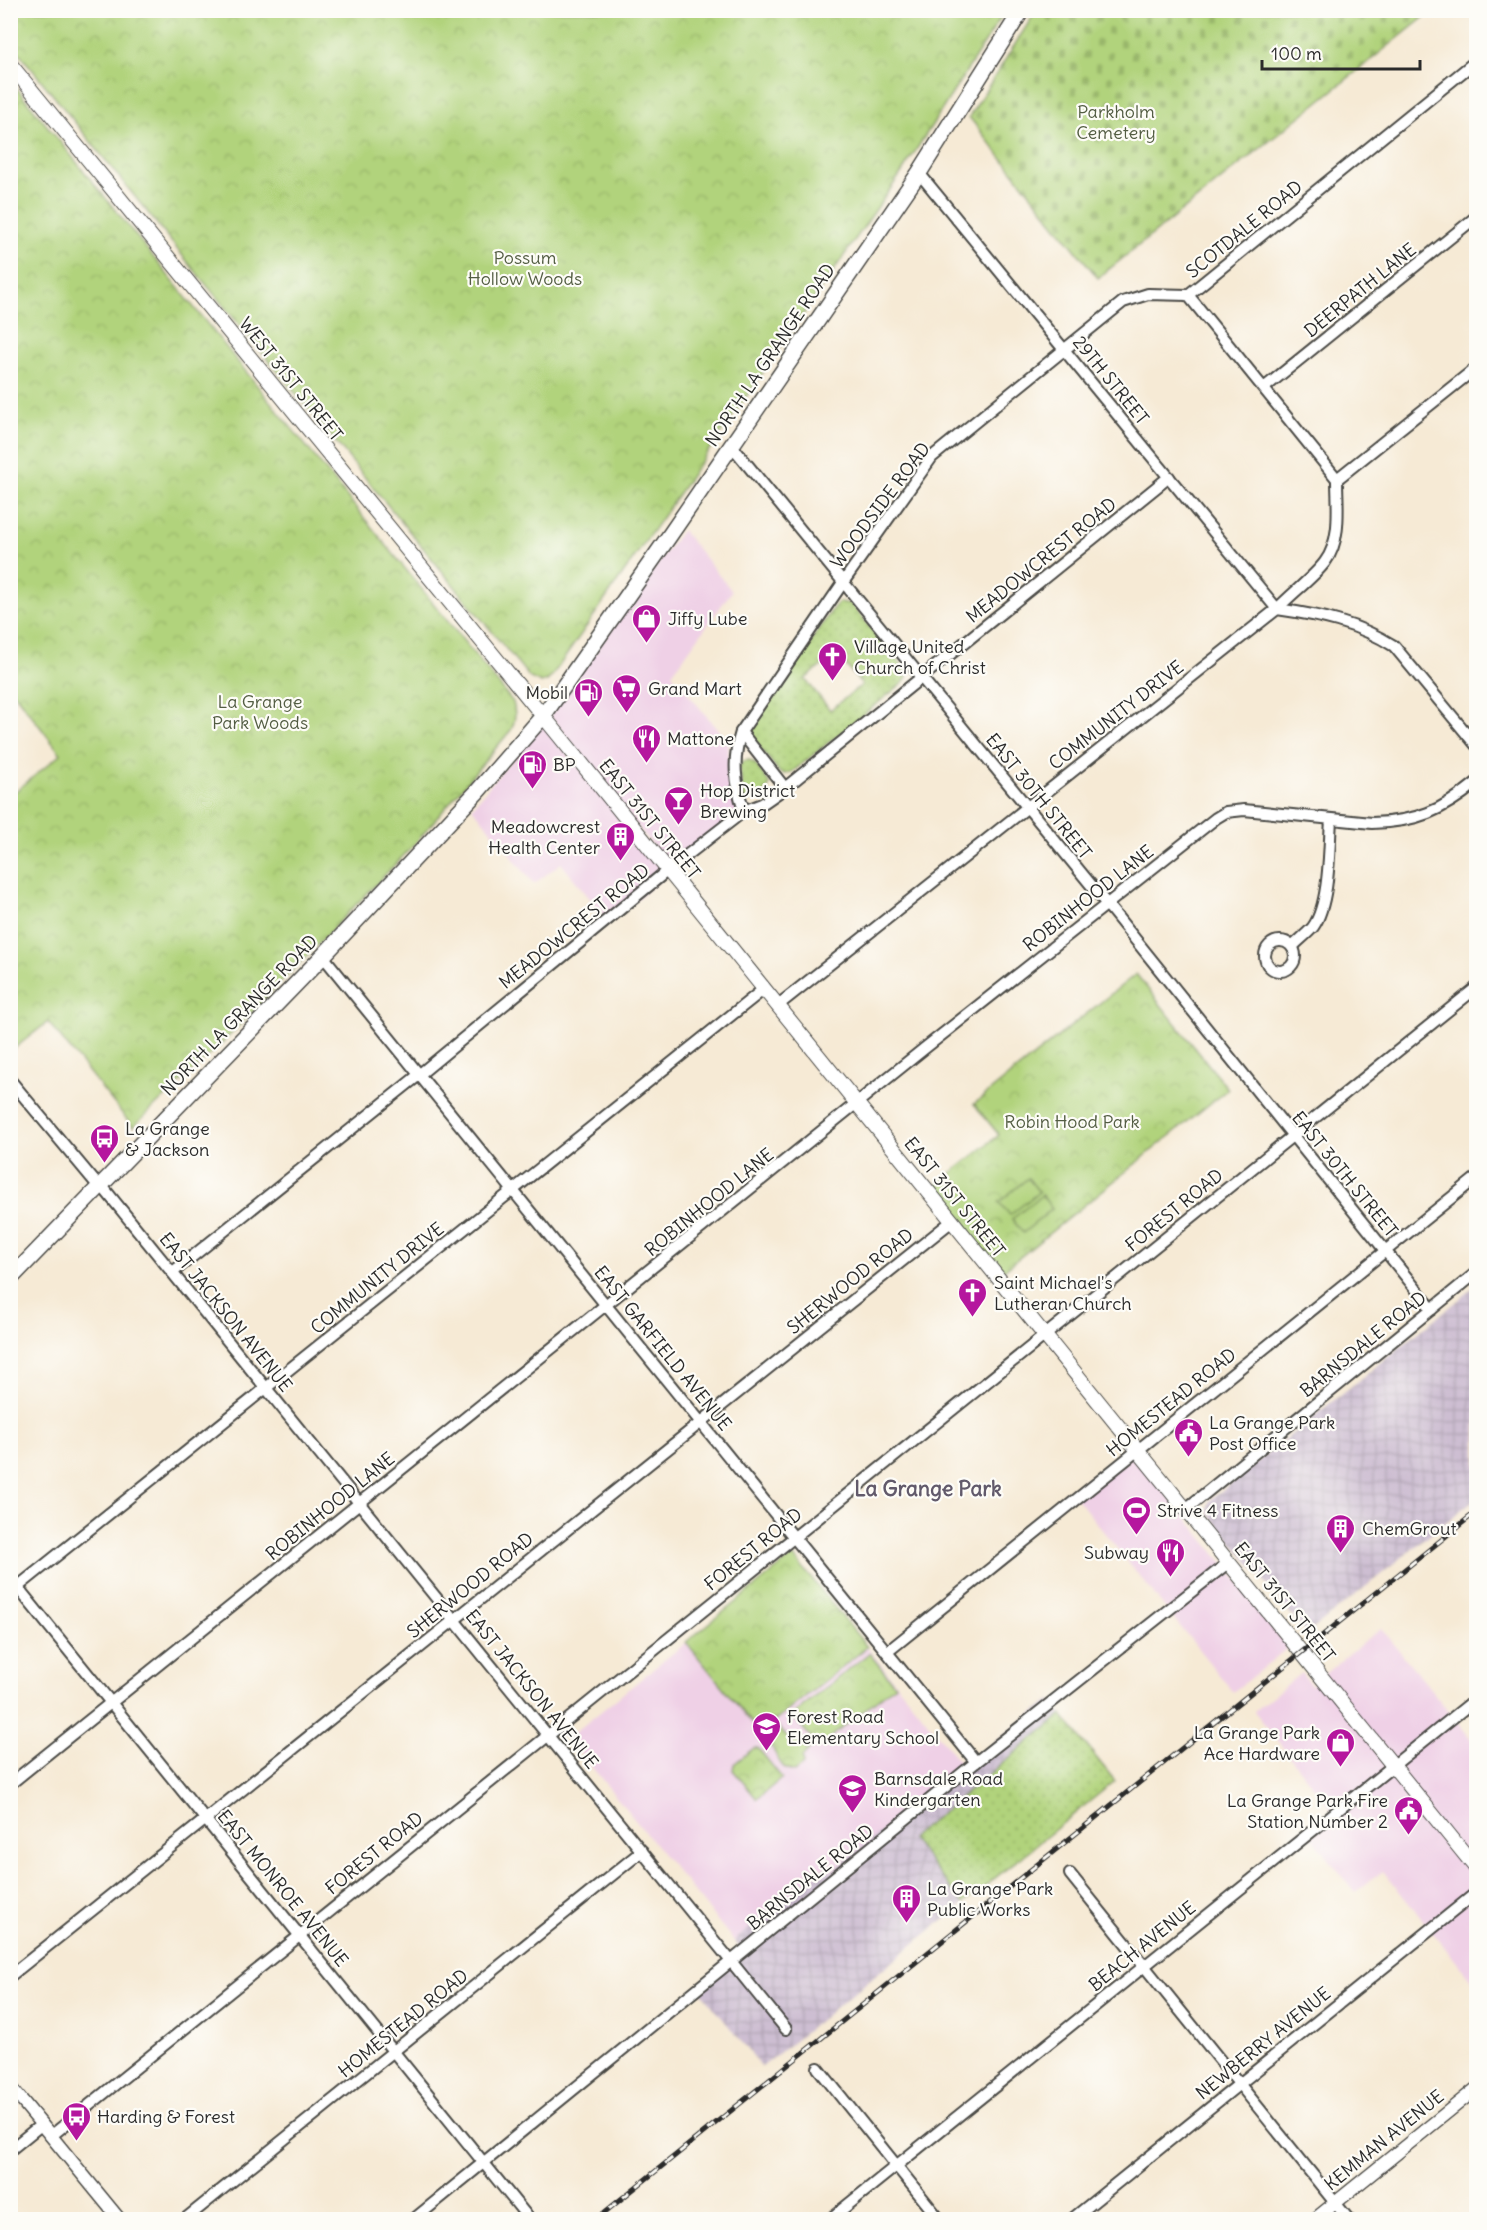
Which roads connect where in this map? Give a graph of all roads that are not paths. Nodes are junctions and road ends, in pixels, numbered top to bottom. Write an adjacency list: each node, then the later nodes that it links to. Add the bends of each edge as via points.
1 (1022, 10): 4 (main road, NORTH LA GRANGE ROAD)
2 (1476, 61): 6 (street, SCOTDALE ROAD)
3 (10, 64): 16 (main road, WEST 31ST STREET)
4 (919, 173): 7 (street, 29TH STREET); 10 (main road, NORTH LA GRANGE ROAD)
5 (1476, 217): 9 (street, DEERPATH LANE)
6 (1188, 295): 7 (street, WOODSIDE ROAD, via 1148,294 1123,302); 9 (street, SCOTDALE ROAD)
7 (1065, 350): 11 (street, 29TH STREET); 13 (street, WOODSIDE ROAD, via 932,458)
8 (1476, 368): 12 (street)
9 (1264, 388): 12 (street, SCOTDALE ROAD)
10 (732, 446): 13 (street, EAST 30TH STREET); 16 (main road, NORTH LA GRANGE ROAD)
11 (1169, 477): 14 (street, 29TH STREET); 15 (street, MEADOWCREST ROAD)
12 (1337, 479): 14 (street, COMMUNITY DRIVE, via 1333,548 1323,565)
13 (844, 581): 15 (street, EAST 30TH STREET); 17 (street, WOODSIDE ROAD)
14 (1277, 609): 18 (street, via 1352,625 1394,646); 21 (street, COMMUNITY DRIVE)
15 (922, 678): 20 (street, MEADOWCREST ROAD); 21 (street, EAST 30TH STREET)
16 (543, 716): 24 (main road, EAST 31ST STREET); 27 (main road, NORTH LA GRANGE ROAD)
17 (741, 732): 20 (street); 22 (street, WOODSIDE ROAD, via 734,770)
18 (1476, 745)
19 (1476, 783): 23 (street, ROBINHOOD LANE, via 1438,810 1415,819 1372,823)
20 (785, 788): 22 (street, MEADOWCREST ROAD)
21 (1027, 806): 25 (street, EAST 30TH STREET); 30 (street, COMMUNITY DRIVE)
22 (744, 811): 24 (street, MEADOWCREST ROAD)
23 (1331, 819): 25 (street, ROBINHOOD LANE, via 1244,810 1226,812); 26 (street, via 1324,901 1312,928)
24 (668, 870): 29 (main road, EAST 31ST STREET); 31 (street, MEADOWCREST ROAD)
25 (1107, 904): 33 (street, ROBINHOOD LANE); 34 (street, EAST 30TH STREET)
26 (1292, 947)
27 (323, 956): 31 (street, EAST GARFIELD AVENUE); 36 (main road, NORTH LA GRANGE ROAD)
28 (1476, 988): 34 (street, FOREST ROAD)
29 (764, 989): 30 (main road, EAST 31ST STREET); 37 (street, COMMUNITY DRIVE)
30 (777, 1006): 33 (main road, EAST 31ST STREET)
31 (420, 1074): 37 (street, EAST GARFIELD AVENUE); 40 (street, MEADOWCREST ROAD)
32 (13, 1087): 36 (street, EAST JACKSON AVENUE)
33 (857, 1104): 38 (main road, EAST 31ST STREET); 43 (street, ROBINHOOD LANE)
34 (1293, 1136): 39 (street, EAST 30TH STREET); 45 (street, FOREST ROAD)
35 (1476, 1178): 39 (street, HOMESTEAD ROAD)
36 (101, 1187): 40 (street, EAST JACKSON AVENUE); 42 (main road, NORTH LA GRANGE ROAD)
37 (513, 1189): 43 (street, EAST GARFIELD AVENUE); 46 (street, COMMUNITY DRIVE)
38 (952, 1221): 45 (main road, EAST 31ST STREET); 47 (street, SHERWOOD ROAD)
39 (1386, 1250): 44 (street, EAST 30TH STREET); 48 (street, HOMESTEAD ROAD)
40 (172, 1272): 46 (street, EAST JACKSON AVENUE)
41 (1476, 1273): 44 (street, BARNSDALE ROAD)
42 (10, 1279)
43 (608, 1305): 47 (street, EAST GARFIELD AVENUE); 49 (street, ROBINHOOD LANE)
44 (1432, 1308): 50 (street, BARNSDALE ROAD)
45 (1044, 1336): 48 (main road, EAST 31ST STREET); 51 (street, FOREST ROAD)
46 (266, 1388): 49 (street, EAST JACKSON AVENUE); 54 (street, COMMUNITY DRIVE)
47 (701, 1421): 51 (street, EAST GARFIELD AVENUE); 55 (street, SHERWOOD ROAD)
48 (1138, 1450): 50 (main road, EAST 31ST STREET); 56 (street, HOMESTEAD ROAD)
49 (360, 1503): 55 (street, EAST JACKSON AVENUE); 58 (street, ROBINHOOD LANE)
50 (1186, 1509): 52 (main road, EAST 31ST STREET)
51 (794, 1537): 56 (street, EAST GARFIELD AVENUE); 59 (street, FOREST ROAD)
52 (1229, 1562): 60 (street, BARNSDALE ROAD); 61 (main road, EAST 31ST STREET)
53 (10, 1578): 54 (street, EAST MONROE AVENUE)
54 (14, 1590): 58 (street, EAST MONROE AVENUE)
55 (454, 1619): 59 (street, EAST JACKSON AVENUE); 63 (street, SHERWOOD ROAD)
56 (887, 1652): 60 (street, EAST GARFIELD AVENUE)
57 (1476, 1699): 61 (street, BEACH AVENUE)
58 (112, 1703): 62 (street, ROBINHOOD LANE); 63 (street, EAST MONROE AVENUE)
59 (548, 1736): 64 (street, EAST JACKSON AVENUE); 68 (street, FOREST ROAD)
60 (976, 1762): 69 (street, BARNSDALE ROAD)
61 (1394, 1765): 65 (main road, EAST 31ST STREET); 70 (street, BEACH AVENUE)
62 (10, 1784)
63 (206, 1818): 68 (street, EAST MONROE AVENUE); 71 (street, SHERWOOD ROAD)
64 (642, 1851): 69 (street, EAST JACKSON AVENUE); 73 (street, HOMESTEAD ROAD)
65 (1476, 1868)
66 (1070, 1874): 70 (street)
67 (1476, 1893): 75 (street, NEWBERRY AVENUE)
68 (299, 1935): 73 (street, EAST MONROE AVENUE); 79 (street, FOREST ROAD)
69 (732, 1962): 72 (street, EAST JACKSON AVENUE); 81 (street, BARNSDALE ROAD)
70 (1144, 1966): 75 (street); 82 (street, BEACH AVENUE)
71 (10, 1976)
72 (786, 2029)
73 (394, 2051): 81 (street, EAST MONROE AVENUE); 85 (street, HOMESTEAD ROAD)
74 (818, 2068): 82 (street)
75 (1239, 2084): 83 (street); 90 (street, NEWBERRY AVENUE)
76 (10, 2086): 78 (street)
77 (1476, 2089): 83 (street, KEMMAN AVENUE)
78 (42, 2124): 79 (street); 80 (street)
79 (51, 2136): 84 (street)
80 (10, 2150)
81 (483, 2162): 86 (street, BARNSDALE ROAD); 87 (street, EAST MONROE AVENUE)
82 (896, 2166): 88 (street, BEACH AVENUE); 89 (street)
83 (1335, 2202): 91 (street, KEMMAN AVENUE); 92 (street)
84 (120, 2220)
85 (184, 2220)
86 (413, 2220)
87 (530, 2220)
88 (829, 2220)
89 (940, 2220)
90 (1071, 2220)
91 (1314, 2220)
92 (1350, 2220)

